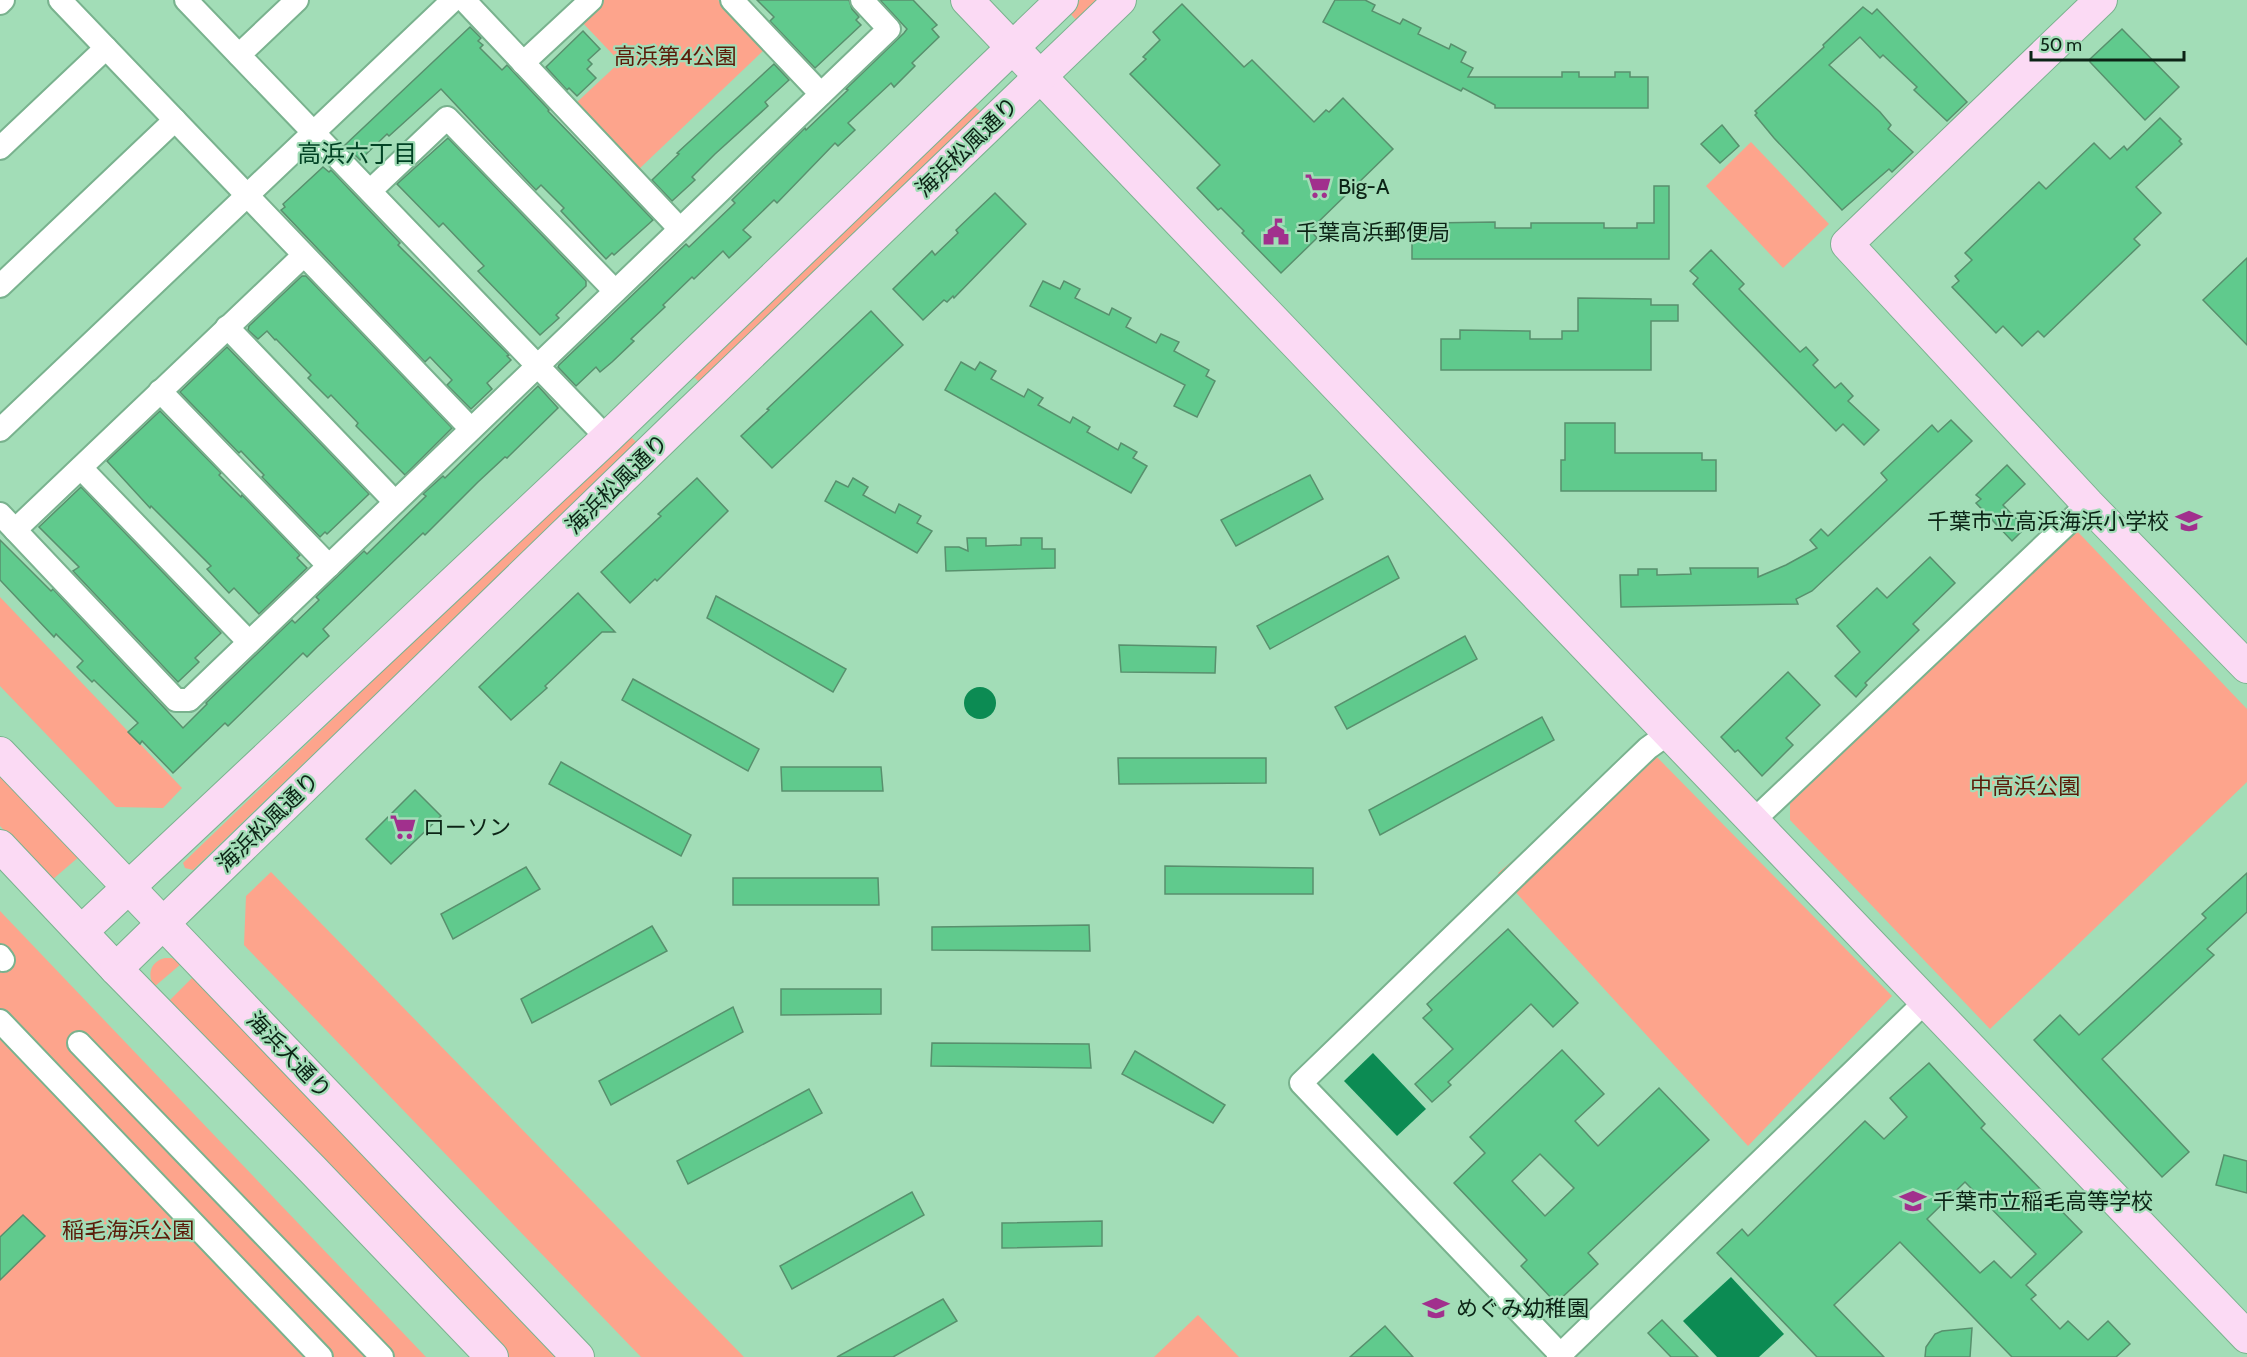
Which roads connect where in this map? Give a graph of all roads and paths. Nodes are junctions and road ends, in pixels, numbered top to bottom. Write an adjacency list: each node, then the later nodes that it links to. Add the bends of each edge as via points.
1 (60, 0): 13 (street)
2 (186, 0): 15 (street)
3 (297, 0): 15 (street)
4 (453, 0): 20 (street)
5 (464, 0): 16 (street)
6 (591, 0): 16 (street)
7 (732, 0): 18 (street)
8 (862, 0): 18 (street, via 889,29)
9 (968, 0): 14 (street)
10 (1062, 0): 14 (street, 海浜松風通り)
11 (1120, 0): 17 (street, 海浜松風通り)
12 (2101, 0): 38 (street, via 1847,244)
13 (106, 48): 19 (street); 21 (street)
14 (1013, 48): 17 (street); 31 (street, 海浜松風通り)
15 (239, 55): 20 (street)
16 (523, 63): 24 (street)
17 (1041, 77): 32 (street, 海浜松風通り); 43 (street)
18 (821, 94): 24 (street)
19 (175, 120): 23 (street); 26 (street)
20 (314, 133): 22 (street); 23 (street)
21 (0, 148)
22 (370, 191): 27 (street, via 447,118); 29 (street)
23 (246, 195): 25 (street); 34 (street)
24 (680, 229): 27 (street)
25 (304, 255): 28 (street); 33 (street)
26 (0, 286)
27 (615, 291): 29 (street)
28 (227, 327): 30 (street); 37 (street)
29 (537, 365): 33 (street); 35 (street)
30 (160, 391): 36 (street); 40 (street)
31 (651, 396): 32 (street); 35 (street, 海浜松風通り)
32 (678, 424): 48 (street, 海浜松風通り)
33 (471, 429): 37 (street)
34 (0, 430)
35 (607, 438): 47 (street, 海浜松風通り)
36 (81, 468): 39 (street); 41 (street)
37 (395, 502): 40 (street)
38 (2088, 504): 42 (street); 45 (street)
39 (8, 522): 41 (street, via 176,700 189,700)
40 (328, 566): 41 (street)
41 (249, 642)
42 (2247, 667)
43 (1669, 734): 45 (street); 55 (street, via 1641,755 1301,1083)
44 (0, 753): 47 (street, 海浜大通り)
45 (1754, 820): 51 (street)
46 (0, 846): 49 (street)
47 (128, 887): 48 (street, 海浜大通り); 49 (street, 海浜松風通り)
48 (163, 923): 50 (street, 海浜松風通り); 59 (street, 海浜大通り)
49 (82, 931): 50 (street)
50 (116, 969): 58 (street)
51 (1925, 1002): 54 (street); 55 (street)
52 (0, 1021): 56 (street)
53 (80, 1043): 57 (street)
54 (2247, 1337)
55 (1559, 1356)
56 (321, 1357)
57 (382, 1357)
58 (492, 1357)
59 (579, 1357)

